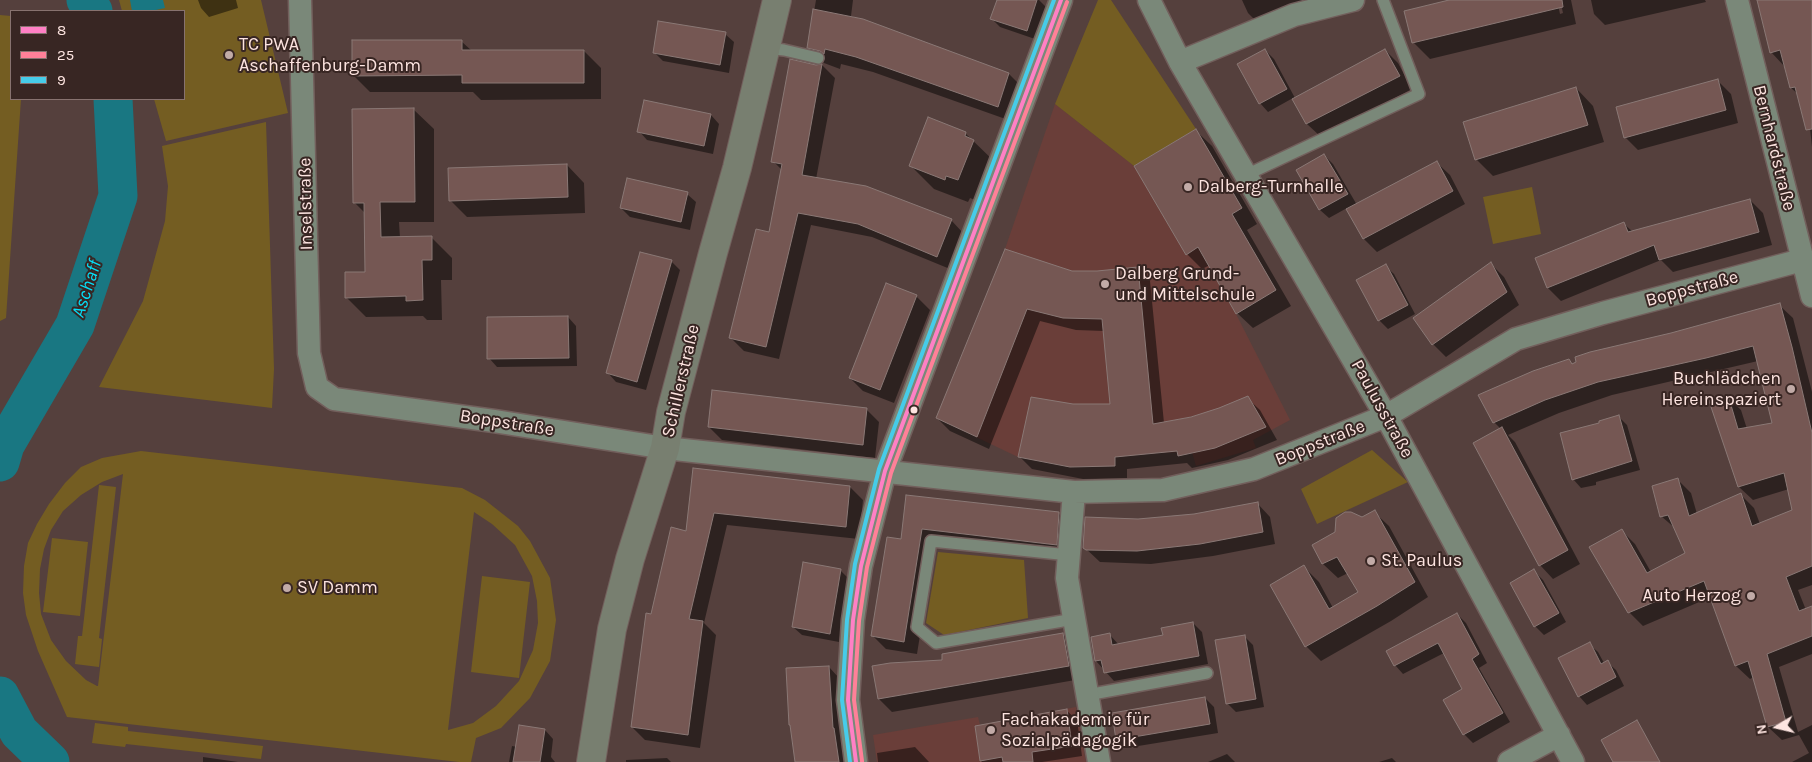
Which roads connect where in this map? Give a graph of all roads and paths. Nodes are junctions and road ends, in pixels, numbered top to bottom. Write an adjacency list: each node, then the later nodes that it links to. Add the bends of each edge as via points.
1 (300, 0): 14 (street, Inselstraße, via 309,353 317,387)
2 (777, 0): 8 (main road, Schillerstraße)
3 (1061, 0): 17 (street)
4 (1150, 0): 10 (street, Paulusstraße)
5 (1353, 0): 10 (street, via 1294,15)
6 (1383, 0): 11 (lane, via 1419,94)
7 (1738, 0): 12 (street, Bernhardstraße)
8 (766, 48): 9 (lane); 16 (main road, Schillerstraße, via 671,412)
9 (818, 58)
10 (1180, 62): 11 (street, Paulusstraße)
11 (1246, 175): 15 (street, Paulusstraße)
12 (1802, 260): 13 (street, Bernhardstraße); 15 (street, Boppstraße, via 1516,338)
13 (1812, 296)
14 (334, 399): 16 (street, Boppstraße)
15 (1386, 416): 18 (street, Boppstraße, via 1254,469 1163,490); 23 (street, Paulusstraße)
16 (665, 448): 17 (street, Boppstraße); 24 (main road, Schillerstraße, via 612,629)
17 (885, 471): 18 (street, Boppstraße); 25 (street, via 861,566 853,620 848,700)
18 (1074, 492): 19 (street)
19 (1069, 555): 20 (street, via 1067,578); 20 (lane, via 930,541 917,627 936,643)
20 (1074, 620): 22 (street)
21 (1207, 673): 22 (lane)
22 (1087, 695): 26 (street)
23 (1558, 735): 27 (street); 28 (street, Paulusstraße)
24 (591, 762)
25 (856, 762)
26 (1099, 762)
27 (1509, 762)
28 (1573, 762)

